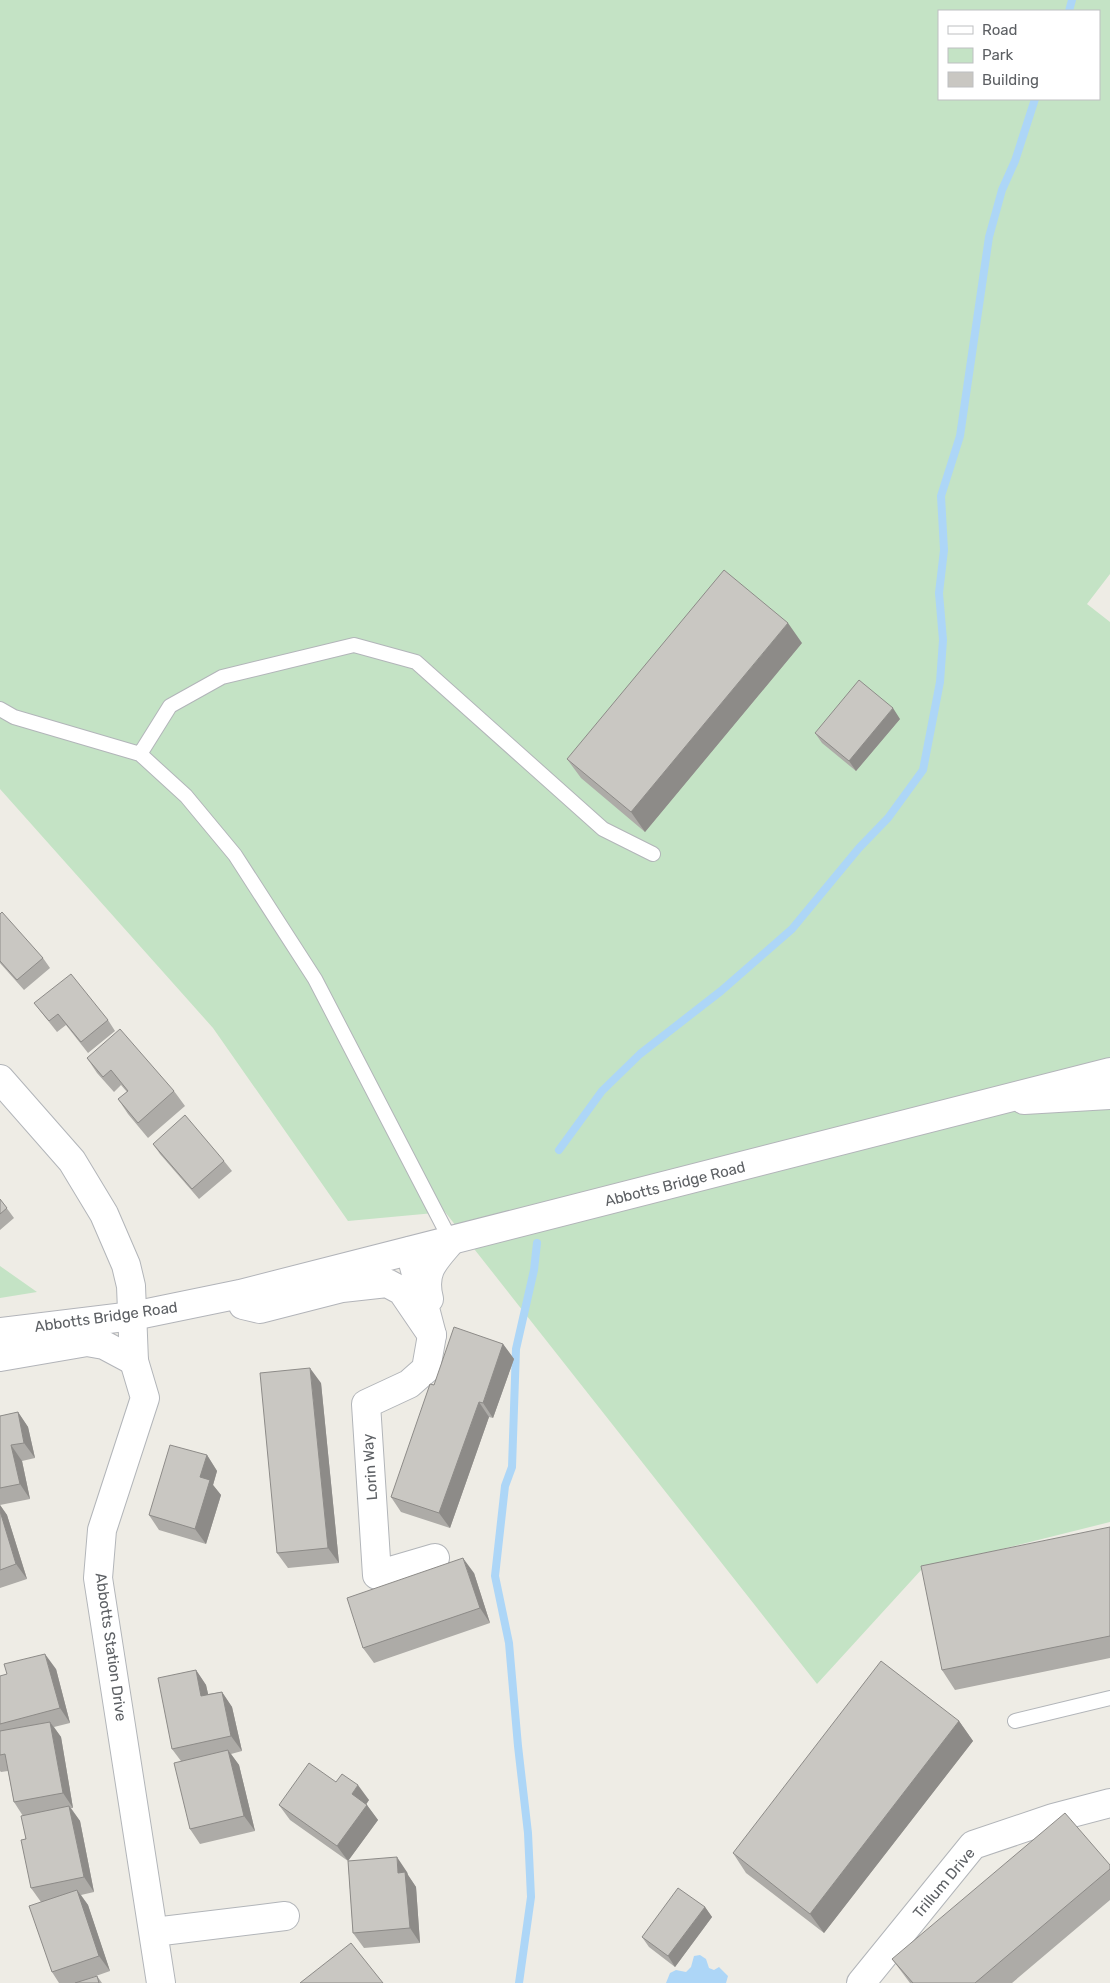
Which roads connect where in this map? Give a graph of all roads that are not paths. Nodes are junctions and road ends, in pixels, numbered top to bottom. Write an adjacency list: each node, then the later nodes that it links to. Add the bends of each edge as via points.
1 (0, 709): 2 (lane, via 14,717)
2 (140, 754): 3 (lane, via 170,706 222,677 354,645 416,662 603,830); 8 (lane, via 186,796 241,863 315,979)
3 (653, 854)
4 (1110, 1072): 7 (street, Abbotts Bridge Road)
5 (0, 1079): 11 (street, Abbotts Station Drive, via 72,1162 104,1214 126,1265)
6 (1110, 1095): 7 (street)
7 (1002, 1100): 8 (street, Abbotts Bridge Road)
8 (451, 1241): 9 (street, Abbotts Bridge Road); 13 (street, Lorin Way, via 430,1264 426,1287 432,1309)
9 (410, 1251): 10 (street, Abbotts Bridge Road); 13 (street, Lorin Way)
10 (240, 1294): 11 (street, Abbotts Bridge Road); 13 (street, via 243,1305 260,1309 342,1288 387,1283 402,1291)
11 (134, 1316): 12 (street, Abbotts Bridge Road); 15 (street, Abbotts Station Drive)
12 (0, 1332)
13 (432, 1335): 16 (street, Lorin Way, via 426,1369 408,1384 366,1404 377,1575)
14 (0, 1357): 15 (street, Abbotts Bridge Road, via 87,1342 104,1345)
15 (134, 1361): 21 (street, Abbotts Station Drive, via 145,1398 102,1530 98,1578)
16 (435, 1558)
17 (1110, 1698): 18 (lane)
18 (1014, 1721)
19 (1110, 1803): 22 (street, Trillum Drive, via 1053,1818 973,1846)
20 (285, 1916): 21 (street)
21 (154, 1932): 23 (street, Abbotts Station Drive)
22 (871, 1979)
23 (162, 1983)

